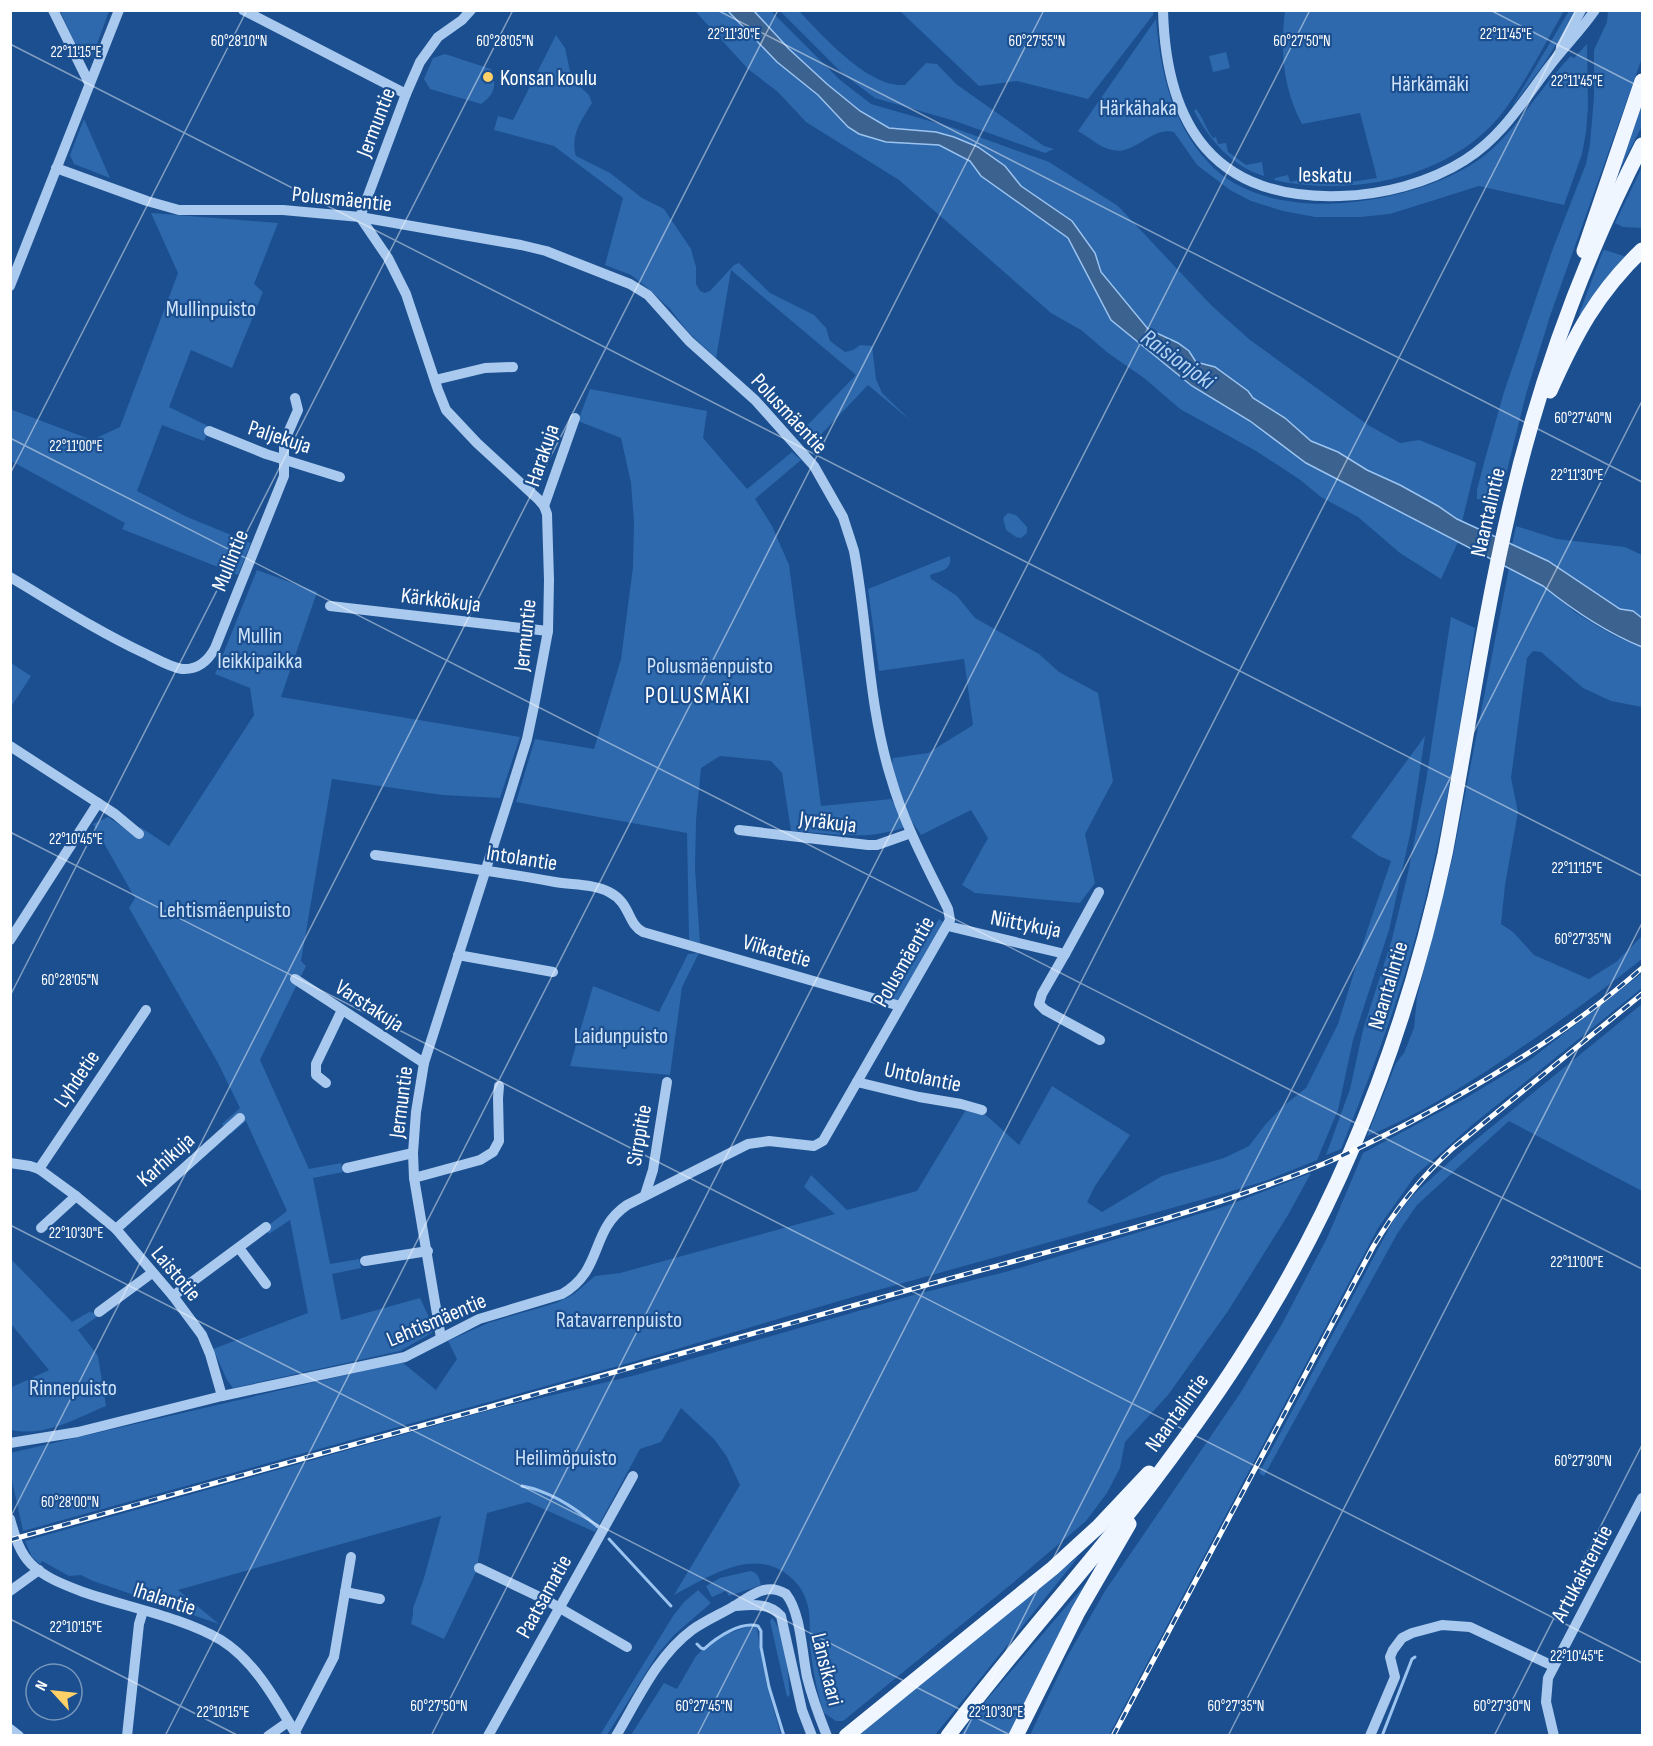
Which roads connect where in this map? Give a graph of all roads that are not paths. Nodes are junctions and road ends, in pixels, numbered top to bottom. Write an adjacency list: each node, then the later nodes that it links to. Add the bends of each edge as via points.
1 (53, 10): 10 (street)
2 (119, 10): 10 (street)
3 (243, 10): 11 (street)
4 (471, 10): 11 (street, Jermuntie, via 428,49)
5 (1163, 10): 8 (street, Ieskatu, via 1164,41 1173,84 1203,146 1221,164 1253,184 1299,195 1358,196 1418,182 1463,162 1506,125)
6 (1581, 10): 8 (street, Ieskatu)
7 (1595, 10): 8 (street, Ieskatu)
8 (1553, 62)
9 (1642, 81): 18 (main road, via 1589,231)
10 (89, 83): 13 (street)
11 (406, 94): 14 (street, Jermuntie)
12 (1642, 145): 18 (main road, Naantalintie, via 1591,254)
13 (56, 168): 14 (street, Polusmäentie, via 179,210 283,210); 16 (street)
14 (360, 217): 20 (street, via 402,285); 34 (street, Polusmäentie, via 546,251 630,284 648,295 688,341 777,424 814,466 849,534 860,581 884,752)
15 (1642, 250): 24 (main road, via 1587,315)
16 (16, 255): 17 (street)
17 (10, 286)
18 (1561, 331): 24 (main road, Naantalintie)
19 (513, 367): 20 (street, via 484,368)
20 (435, 380): 27 (street, via 452,417)
21 (295, 398): 25 (street, Mullintie, via 298,410 284,442)
22 (575, 418): 27 (street, Harakuja)
23 (209, 431): 25 (street, Paljekuja)
24 (1525, 449): 77 (main road, Naantalintie, via 1492,593 1435,903 1397,1034 1361,1127 1307,1242 1250,1343)
25 (284, 459): 26 (street, Paljekuja); 28 (street, Mullintie, via 284,476 219,638 209,659 201,665 182,669 162,662)
26 (340, 477)
27 (544, 506): 30 (street, Jermuntie)
28 (10, 577)
29 (330, 606): 30 (street, Kärkkökuja)
30 (548, 631): 37 (street, Jermuntie, via 527,739)
31 (10, 746): 32 (street)
32 (98, 803): 35 (street); 41 (street)
33 (739, 830): 34 (street, Jyräkuja, via 868,845)
34 (911, 833): 39 (street, Polusmäentie, via 950,914)
35 (140, 834)
36 (375, 855): 37 (street, Intolantie)
37 (484, 870): 40 (street, Intolantie, via 606,891 624,903 635,926); 43 (street, Jermuntie)
38 (1100, 892): 42 (street, Niittykuja)
39 (948, 926): 42 (street, Niittykuja); 46 (street, Polusmäentie)
40 (643, 932): 46 (street, Viikatetie)
41 (10, 940)
42 (1065, 954): 49 (street, via 1039,1004)
43 (458, 955): 44 (street); 50 (street, Jermuntie)
44 (553, 972)
45 (295, 979): 48 (street, Varstakuja)
46 (900, 1006): 52 (street, Polusmäentie)
47 (146, 1010): 61 (street, Lyhdetie)
48 (342, 1010): 50 (street, Varstakuja); 53 (street, via 316,1064 316,1075)
49 (1100, 1040)
50 (424, 1063): 58 (street, Jermuntie)
51 (667, 1082): 63 (street, Sirppitie, via 653,1170)
52 (857, 1082): 55 (street, Untolantie); 57 (street, Polusmäentie)
53 (326, 1083)
54 (499, 1086): 62 (street, via 499,1141 493,1152 480,1160)
55 (982, 1110)
56 (240, 1118): 67 (street, Karhikuja)
57 (819, 1145): 63 (street, Lehtismäentie, via 757,1141)
58 (413, 1153): 60 (street); 62 (street, Jermuntie)
59 (10, 1163): 61 (street, Laistotie)
60 (347, 1168)
61 (39, 1169): 64 (street, Laistotie)
62 (414, 1178): 69 (street, Jermuntie)
63 (645, 1195): 75 (street, Lehtismäentie, via 608,1221 588,1271 572,1289 478,1319)
64 (76, 1196): 66 (street); 67 (street, Laistotie)
65 (266, 1227): 68 (street)
66 (41, 1228)
67 (116, 1229): 71 (street, Laistotie)
68 (240, 1248): 72 (street); 73 (street)
69 (428, 1251): 70 (street); 75 (street, Jermuntie)
70 (365, 1262)
71 (152, 1273): 73 (street, Laistotie); 74 (street)
72 (266, 1284)
73 (173, 1296): 76 (street, Laistotie, via 207,1344)
74 (99, 1312)
75 (441, 1338): 76 (street, Lehtismäentie, via 405,1357)
76 (222, 1396): 78 (street, Lehtismäentie, via 78,1432)
77 (1185, 1437): 80 (main road, Naantalintie); 104 (main road, via 1060,1562)
78 (10, 1443)
79 (633, 1476): 90 (street, Paatsamatie)
80 (1155, 1480): 105 (main road, Naantalintie); 106 (main road, via 1078,1612)
81 (1642, 1498): 93 (street, Artukaistentie)
82 (10, 1519): 85 (street, Ihalantie, via 22,1553)
83 (351, 1557): 87 (street)
84 (479, 1568): 90 (street)
85 (39, 1570): 86 (street); 91 (street, Ihalantie, via 72,1588)
86 (10, 1591)
87 (345, 1592): 88 (street); 96 (street, via 334,1656)
88 (380, 1599)
89 (734, 1606): 101 (street, via 678,1642 655,1671); 102 (street, Länsikaari, via 767,1607 777,1611 783,1620 802,1710); 103 (street, Länsikaari, via 752,1594 770,1589 786,1594 795,1610 808,1678)
90 (559, 1608): 92 (street); 100 (street, Paatsamatie)
91 (143, 1611): 94 (street, Ihalantie, via 192,1626 231,1648 250,1666); 98 (street)
92 (627, 1647)
93 (1553, 1666): 107 (street, via 1460,1625 1412,1633 1396,1643 1390,1657 1395,1677); 108 (street, Artukaistentie, via 1546,1692)
94 (288, 1722): 96 (street, Ihalantie); 99 (street)
95 (10, 1729): 97 (street)
96 (296, 1734)
97 (19, 1736)
98 (127, 1736)
99 (268, 1736)
100 (488, 1736)
101 (616, 1736)
102 (812, 1736)
103 (827, 1736)
104 (846, 1736)
105 (948, 1736)
106 (1016, 1736)
107 (1370, 1736)
108 (1554, 1736)

